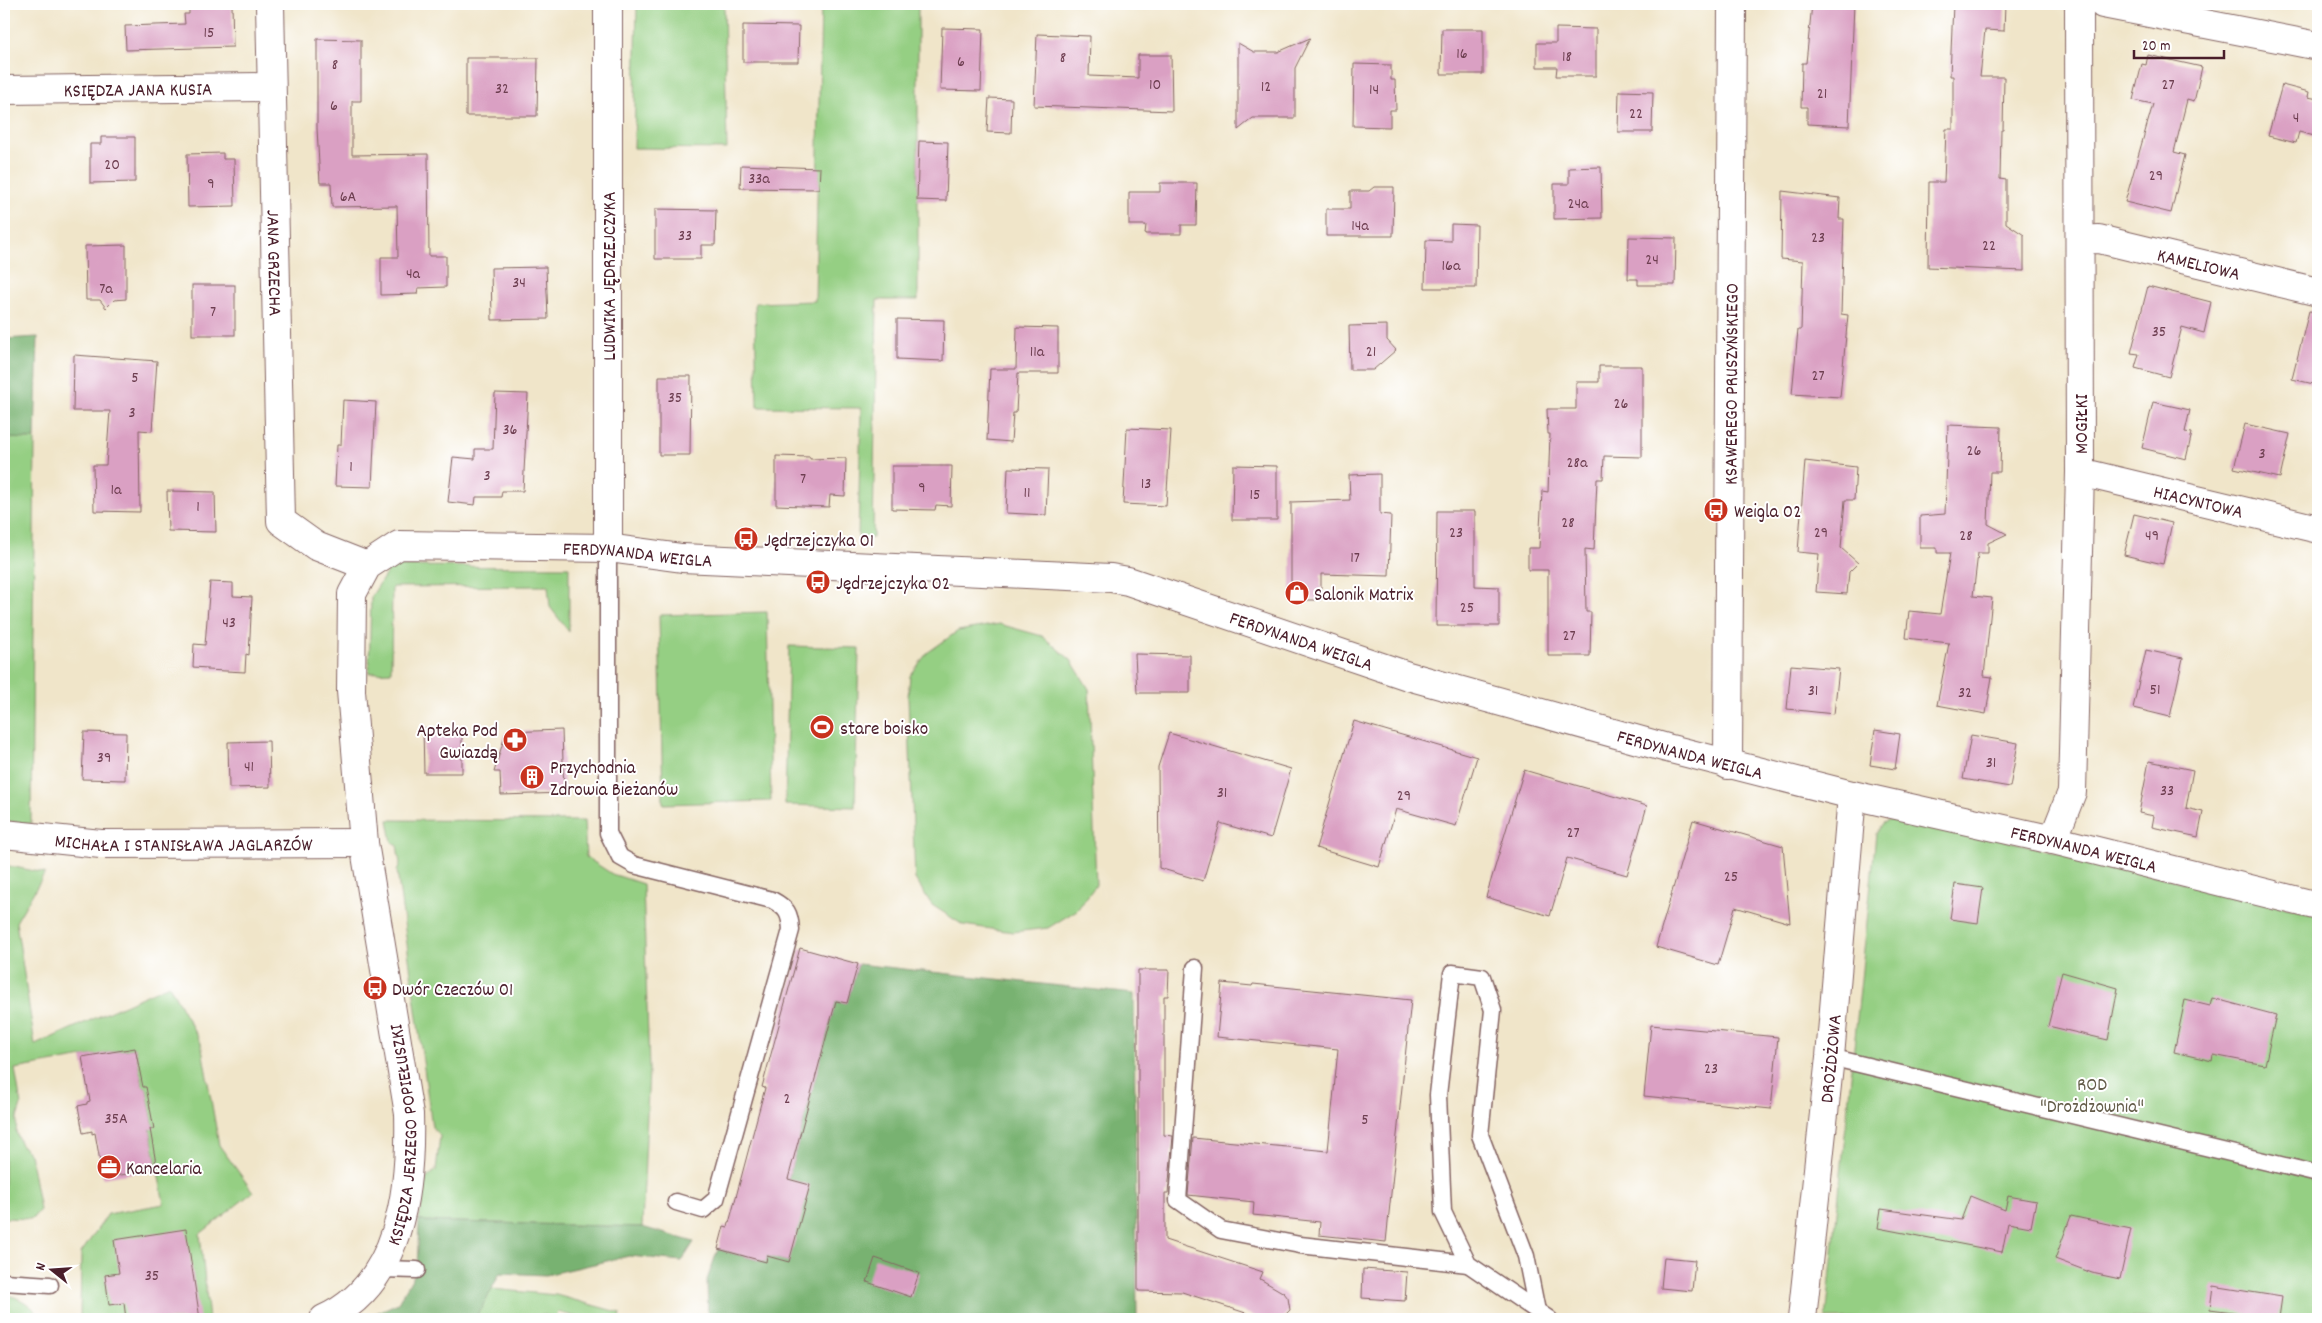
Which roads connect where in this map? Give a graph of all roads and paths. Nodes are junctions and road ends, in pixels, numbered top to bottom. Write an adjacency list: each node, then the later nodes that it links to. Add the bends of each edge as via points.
1 (270, 4): 7 (street, JANA GRZECHA)
2 (608, 4): 13 (street, LUDWIKA JĘDRZEJCZYKA)
3 (1732, 4): 15 (street, KSAWEREGO PRUSZYŃSKIEGO)
4 (2080, 4): 9 (street, MOGIŁKI)
5 (2103, 4): 6 (street)
6 (2318, 46)
7 (271, 88): 8 (street, KSIĘDZA JANA KUSIA); 14 (street, JANA GRZECHA, via 281,520 316,546)
8 (4, 90)
9 (2080, 240): 10 (street, KAMELIOWA, via 2099,239); 11 (street, MOGIŁKI)
10 (2318, 292)
11 (2080, 472): 12 (street, HIACYNTOWA); 18 (street, MOGIŁKI, via 2072,792)
12 (2318, 529)
13 (608, 548): 14 (street, FERDYNANDA WEIGLA, via 398,545); 15 (street, FERDYNANDA WEIGLA, via 682,558 1128,581 1408,676); 24 (lane, via 608,833 620,857 634,865 772,900 791,917 791,930 716,1198 703,1210)
14 (367, 566): 19 (street, KSIĘDZA JERZEGO POPIEŁUSZKI, via 352,594 351,691)
15 (1728, 765): 16 (street, FERDYNANDA WEIGLA)
16 (1852, 796): 18 (street, FERDYNANDA WEIGLA); 22 (street, DROŻDŻOWA)
17 (4, 834): 19 (street, MICHAŁA I STANISŁAWA JAGLARZÓW, via 100,844)
18 (2053, 840): 20 (street, FERDYNANDA WEIGLA)
19 (364, 843): 26 (street, KSIĘDZA JERZEGO POPIEŁUSZKI, via 409,1114 410,1150 405,1198)
20 (2318, 906)
21 (1195, 968): 25 (lane, via 1178,1200 1221,1230 1300,1245)
22 (1830, 1057): 23 (lane); 32 (street, DROŻDŻOWA)
23 (2318, 1174)
24 (676, 1202)
25 (1468, 1264): 30 (lane); 30 (lane, via 1443,1212 1438,1095 1452,973 1482,977 1493,1010 1480,1135 1526,1256)
26 (381, 1269): 27 (lane); 31 (street, KSIĘDZA JERZEGO POPIEŁUSZKI, via 357,1298)
27 (417, 1270)
28 (4, 1282): 29 (lane)
29 (50, 1285)
30 (1543, 1315)
31 (324, 1319)
32 (1802, 1319)

